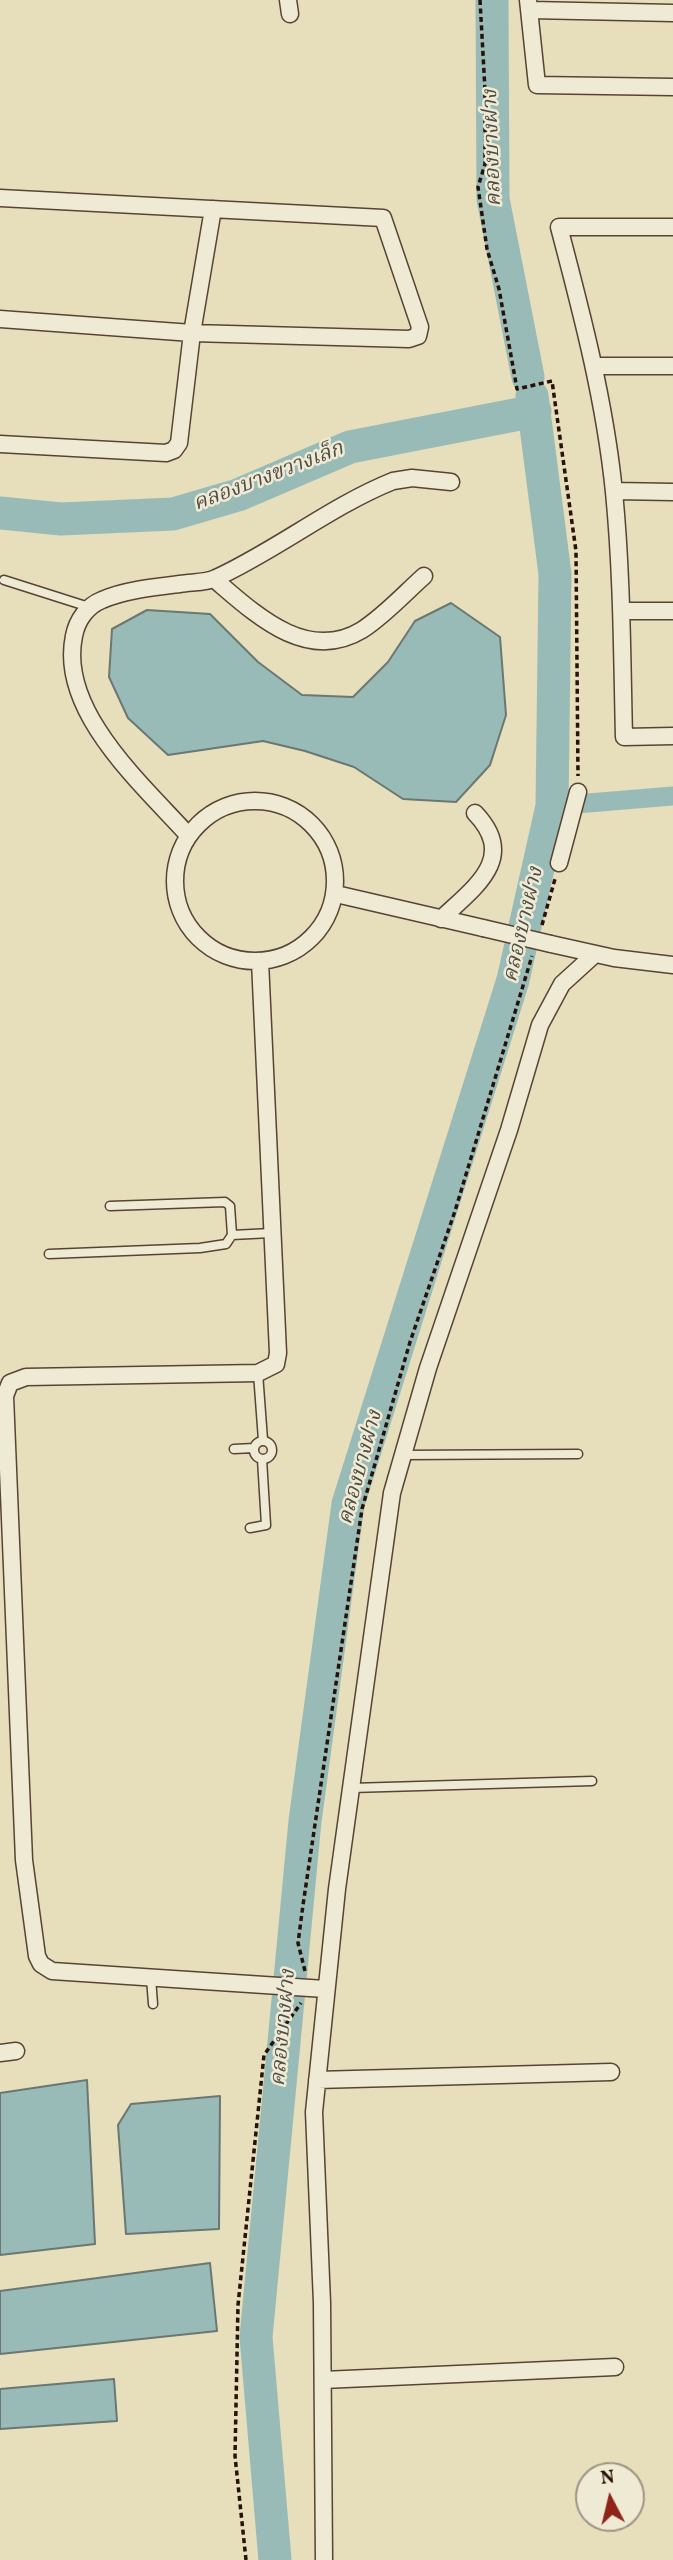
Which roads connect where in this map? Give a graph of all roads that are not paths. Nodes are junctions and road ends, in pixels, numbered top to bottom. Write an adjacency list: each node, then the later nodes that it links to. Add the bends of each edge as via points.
1 (530, 5): 2 (street); 3 (street, via 537,85)
2 (673, 13)
3 (673, 87)
4 (0, 198): 5 (street)
5 (213, 209): 8 (street); 8 (street, via 383,218 420,327 418,336 409,339)
6 (673, 227): 9 (street, via 559,227)
7 (0, 319): 8 (street)
8 (192, 333): 11 (street, via 179,443 174,450)
9 (595, 366): 10 (street); 13 (street)
10 (673, 366)
11 (0, 444)
12 (451, 481): 16 (street, via 412,478 383,485)
13 (614, 491): 14 (street); 19 (street)
14 (673, 492)
15 (424, 576): 16 (street, via 363,629 332,640 310,640 271,626)
16 (214, 579): 18 (street, via 156,587)
17 (4, 580): 18 (lane)
18 (89, 607): 24 (street, via 77,624 72,654 87,713 105,741)
19 (622, 611): 20 (street); 21 (street, via 624,737)
20 (673, 611)
21 (673, 736)
22 (578, 792): 25 (street)
23 (475, 813): 27 (street, via 493,839 489,868)
24 (188, 835): 26 (street, via 205,817 226,805 262,801 297,811 316,826 329,846); 29 (street, via 177,858 174,884 179,909 192,931 211,948 234,959)
25 (558, 863)
26 (336, 894): 27 (street); 29 (street, via 327,920 310,941 286,956)
27 (441, 919): 28 (street, bridge)
28 (595, 954): 30 (street); 40 (street, via 562,984 540,1025)
29 (260, 961): 32 (street)
30 (673, 965)
31 (110, 1206): 33 (lane, via 225,1202 230,1206)
32 (271, 1233): 33 (lane); 35 (street, via 278,1353 276,1364)
33 (232, 1235): 34 (lane, via 226,1244 200,1248)
34 (49, 1254)
35 (258, 1373): 36 (lane); 45 (street, via 26,1377 10,1383 5,1396 24,1860 37,1956 52,1971)
36 (263, 1440): 37 (lane); 41 (lane, via 272,1448 269,1458)
37 (254, 1448): 38 (lane); 41 (lane, via 255,1456)
38 (234, 1449)
39 (578, 1454): 40 (lane)
40 (402, 1455): 44 (street, via 392,1493)
41 (262, 1459): 42 (lane, via 266,1525)
42 (250, 1528)
43 (592, 1781): 44 (lane)
44 (351, 1788): 46 (street)
45 (151, 1978): 46 (street); 47 (lane)
46 (325, 1989): 49 (street)
47 (153, 2004)
48 (611, 2071): 49 (street)
49 (317, 2080): 51 (street, via 314,2140)
50 (615, 2367): 51 (street)
51 (323, 2380): 52 (street)
52 (324, 2560)

